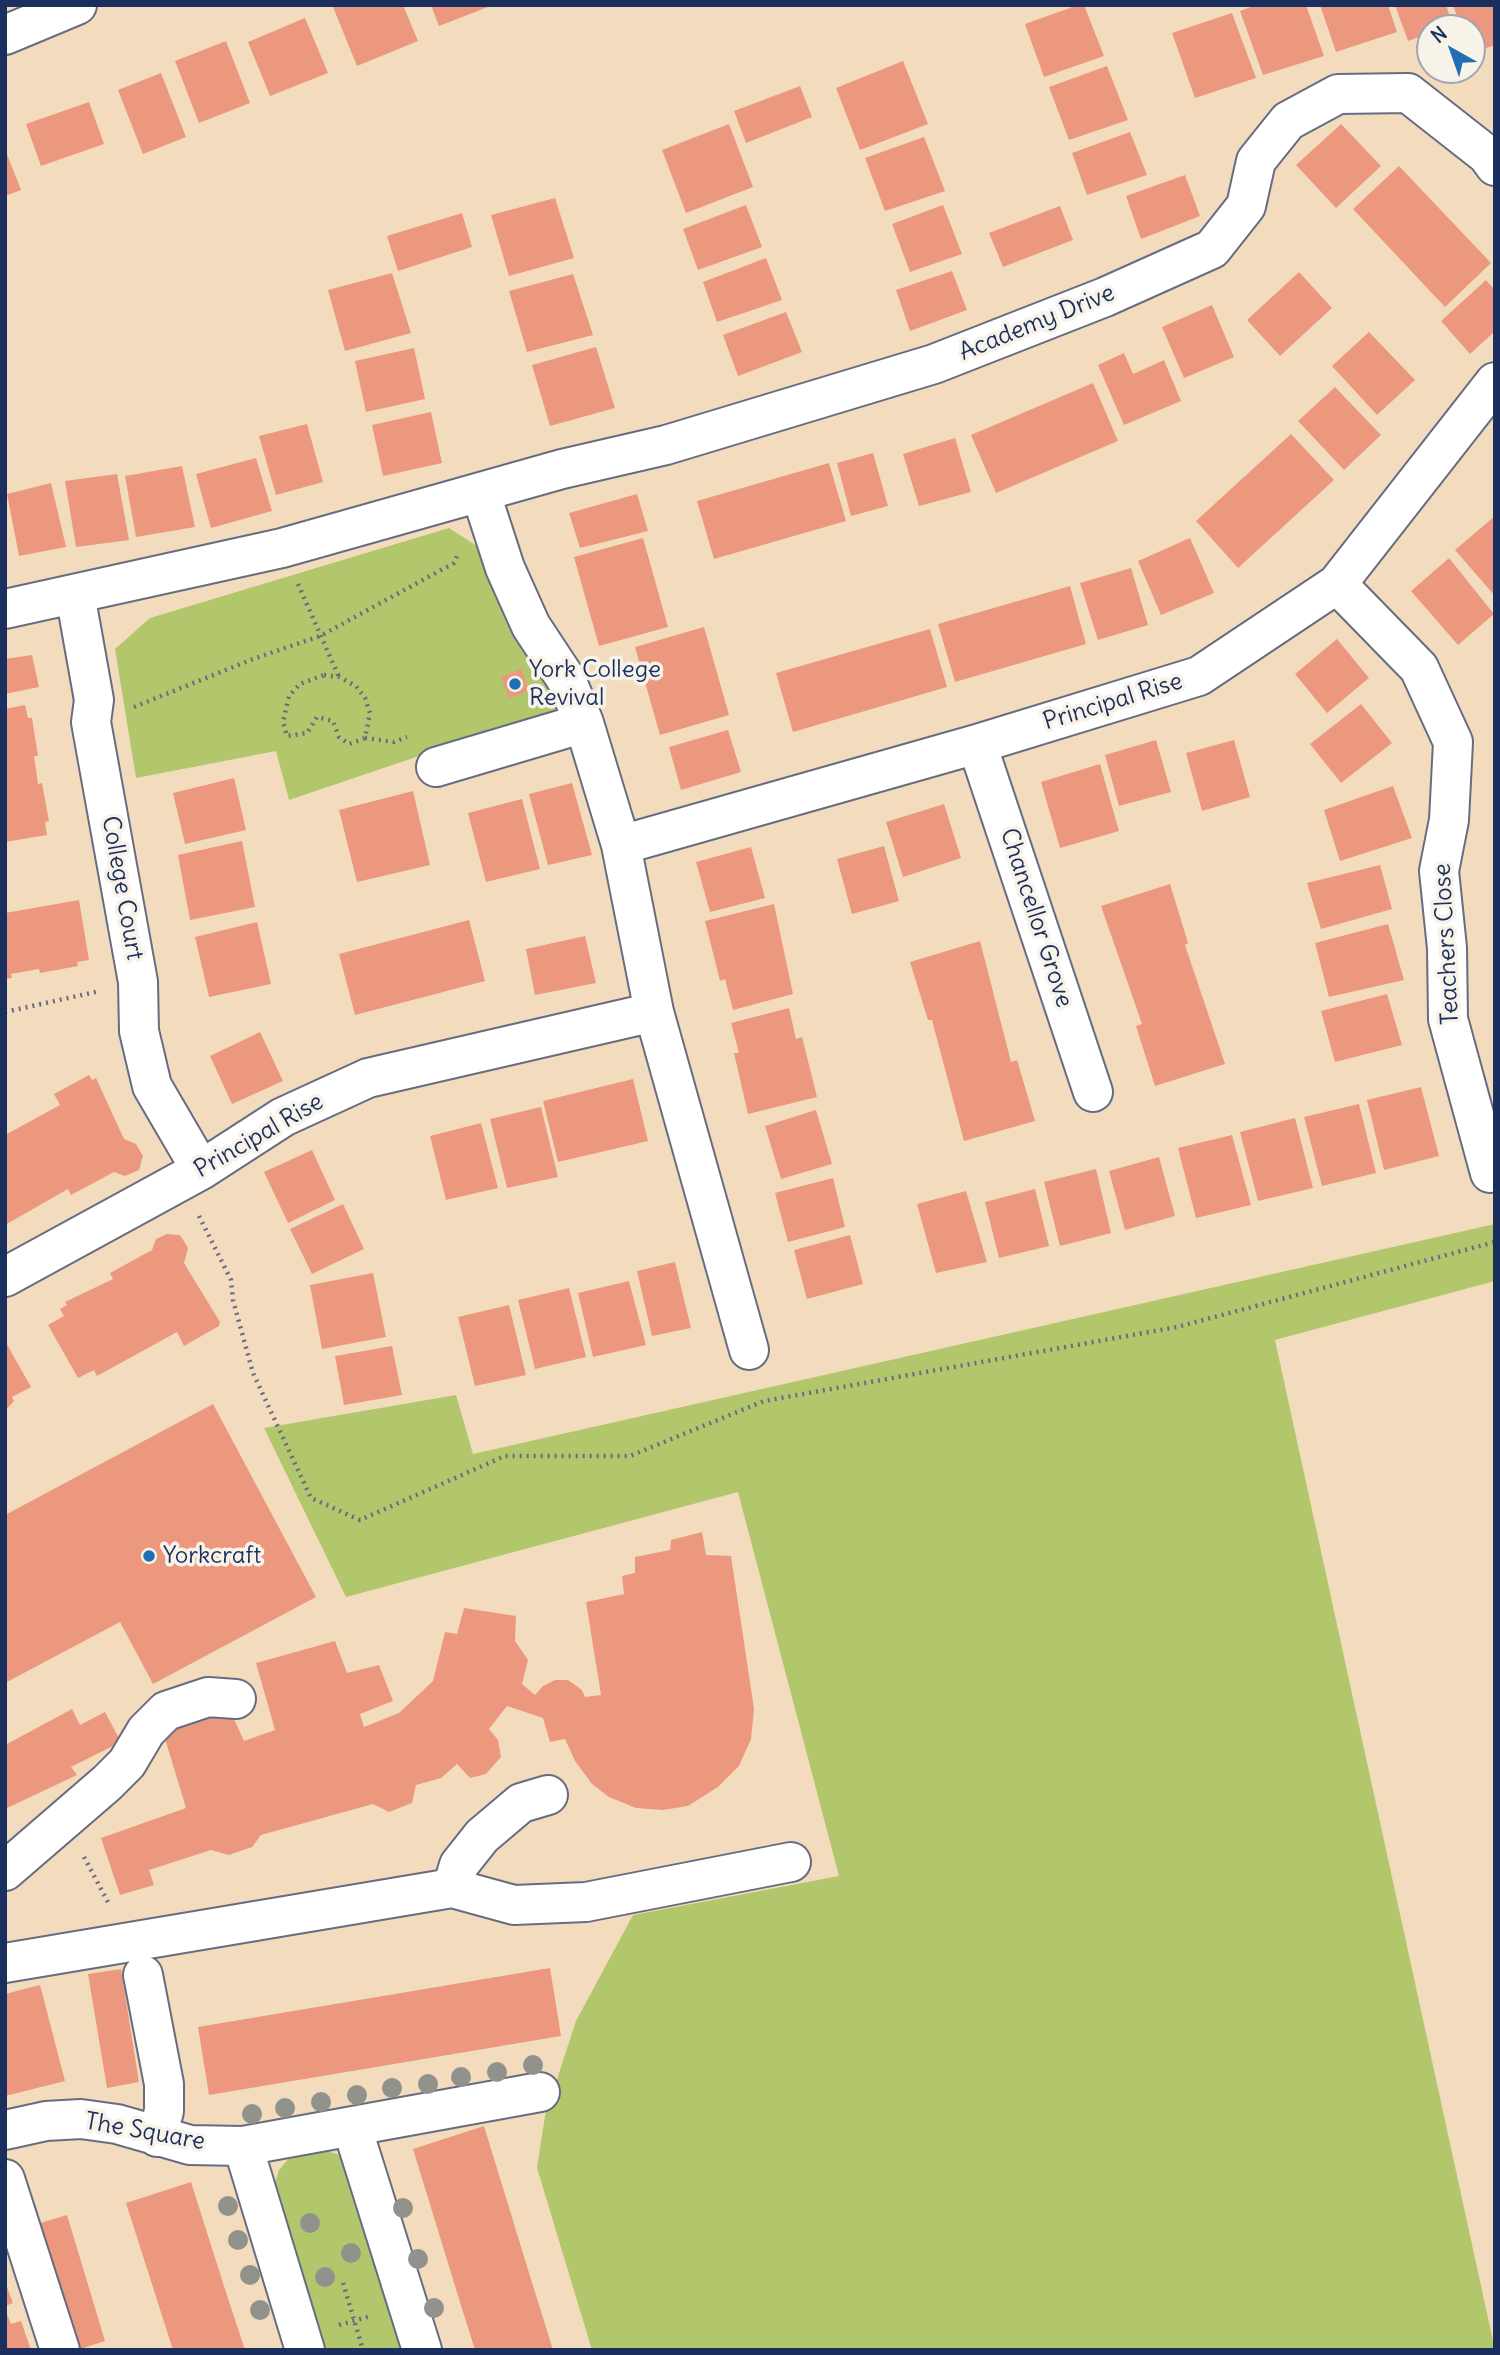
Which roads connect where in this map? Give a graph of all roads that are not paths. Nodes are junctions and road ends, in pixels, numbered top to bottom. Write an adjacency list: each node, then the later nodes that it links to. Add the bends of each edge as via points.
1 (77, 5): 2 (street)
2 (5, 34)
3 (1495, 166): 5 (street, Academy Drive, via 1408,93 1338,94 1288,121 1256,161 1246,206 1212,248 1105,297 934,364 666,445)
4 (1495, 382): 6 (street, Principal Rise)
5 (481, 494): 7 (street, via 282,548); 9 (street, via 505,568 531,626 566,679)
6 (1337, 584): 10 (street, Principal Rise, via 1199,676); 16 (street, Teachers Close, via 1419,667 1453,742 1449,820 1439,871 1448,1019)
7 (75, 594): 8 (street); 15 (street, College Court, via 94,700 91,722 138,982 139,1031 152,1086)
8 (5, 609)
9 (584, 723): 11 (street); 12 (street)
10 (978, 744): 12 (street, Principal Rise); 14 (street, Chancellor Grove)
11 (436, 767)
12 (621, 845): 13 (street)
13 (654, 1012): 15 (street, Principal Rise, via 368,1078 283,1117); 18 (street)
14 (1093, 1092)
15 (201, 1170): 17 (street, Principal Rise)
16 (1490, 1173)
17 (5, 1276)
18 (749, 1350)
19 (236, 1699): 22 (street, via 208,1697 166,1711 146,1731 127,1763)
20 (548, 1795): 23 (street, via 521,1803 482,1836 459,1865)
21 (792, 1862): 23 (street, via 586,1902 514,1905)
22 (5, 1871)
23 (452, 1888): 24 (street)
24 (136, 1959): 25 (street); 29 (street, via 164,2084 164,2111)
25 (5, 1963)
26 (540, 2092): 27 (street, The Square)
27 (352, 2127): 30 (street, The Square); 34 (street)
28 (5, 2130): 29 (street, The Square, via 81,2119)
29 (157, 2137): 30 (street, The Square, via 190,2145)
30 (243, 2146): 32 (street)
31 (5, 2179): 33 (street)
32 (303, 2343)
33 (60, 2350)
34 (422, 2350)

